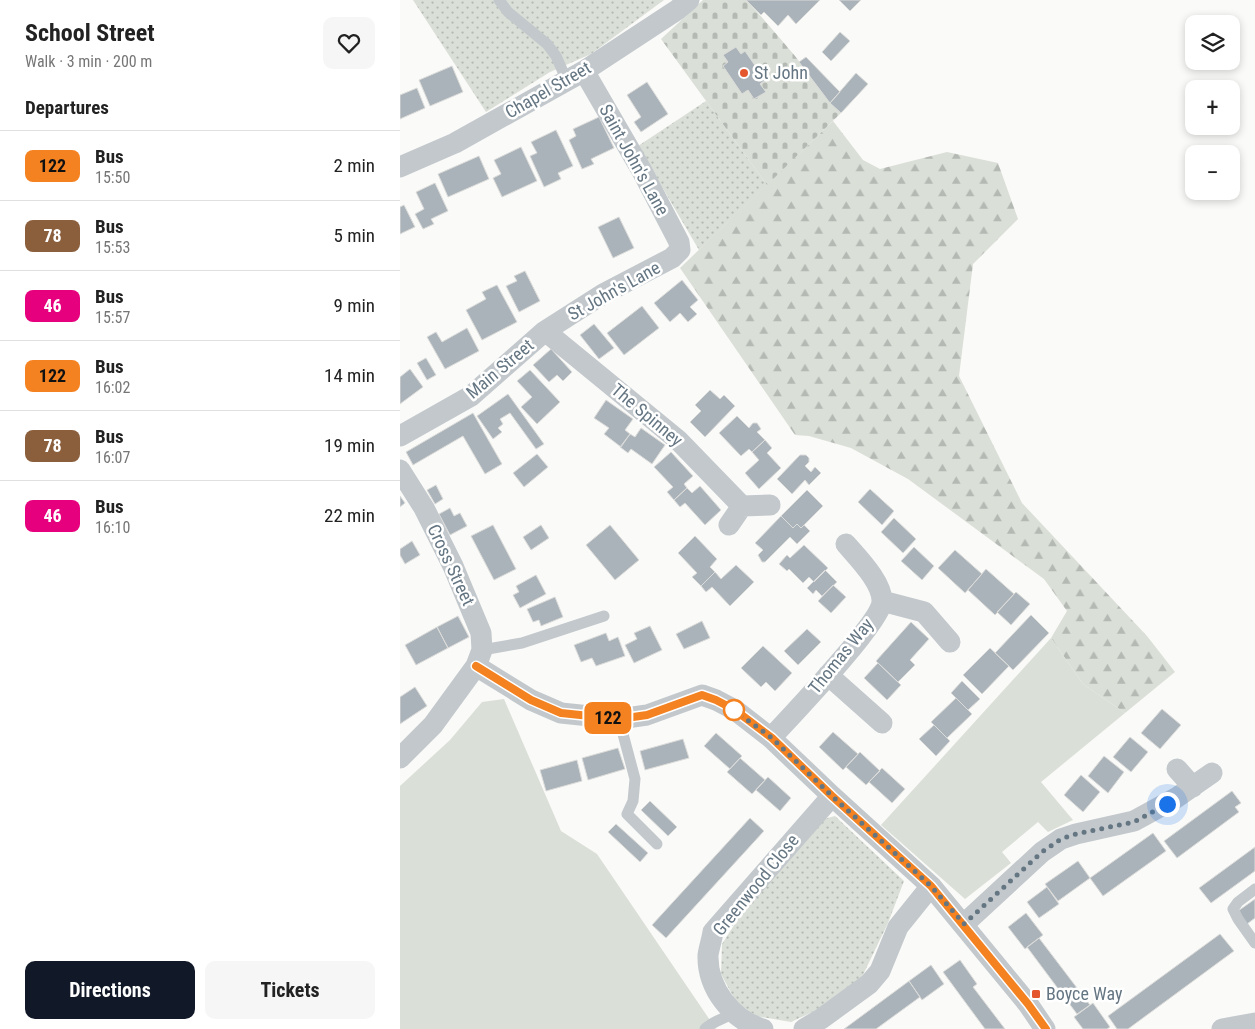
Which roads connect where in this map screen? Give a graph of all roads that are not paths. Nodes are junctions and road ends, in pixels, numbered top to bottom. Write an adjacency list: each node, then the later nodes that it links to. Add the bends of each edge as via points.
1 (499, 0): 3 (lane, via 508,12 547,44)
2 (689, 0): 3 (street, Chapel Street)
3 (575, 76): 4 (street, Chapel Street, via 455,142); 5 (street, Saint John's Lane, via 642,171 679,242)
4 (400, 167)
5 (680, 250): 6 (street, St John's Lane, via 672,258 603,294)
6 (545, 330): 7 (street, Main Street, via 471,396); 10 (street, The Spinney, via 678,440)
7 (400, 436)
8 (400, 470): 16 (street, Cross Street, via 424,508 453,566 481,633)
9 (770, 505): 10 (street)
10 (742, 506): 11 (street)
11 (729, 525)
12 (846, 544): 13 (street, Thomas Way, via 875,579)
13 (882, 601): 15 (street, via 924,612); 17 (street, Thomas Way, via 865,631)
14 (604, 616): 16 (lane)
15 (950, 642)
16 (479, 658): 18 (street, via 531,700 561,713); 21 (street, via 433,724)
17 (828, 674): 19 (street); 20 (street, Thomas Way)
18 (619, 719): 20 (street, via 647,715 702,695 735,710); 26 (lane, via 636,780 627,814)
19 (882, 723)
20 (772, 738): 25 (street)
21 (400, 758)
22 (1177, 769): 24 (street)
23 (1212, 772): 24 (street)
24 (1193, 787): 29 (street, via 1134,822 1061,839 1042,852)
25 (832, 796): 27 (street); 31 (street, Greenwood Close, via 713,932 708,955 711,979 722,1000)
26 (657, 844)
27 (931, 886): 29 (street); 35 (street, via 898,927 880,971 869,984)
28 (1255, 889): 30 (lane, via 1234,909)
29 (964, 924): 36 (street)
30 (1255, 943)
31 (734, 1013): 33 (street, Greenwood Close); 34 (lane, via 713,1021)
32 (1255, 1023): 37 (street)
33 (760, 1028)
34 (705, 1029)
35 (804, 1029)
36 (1046, 1029)
37 (1222, 1029)

